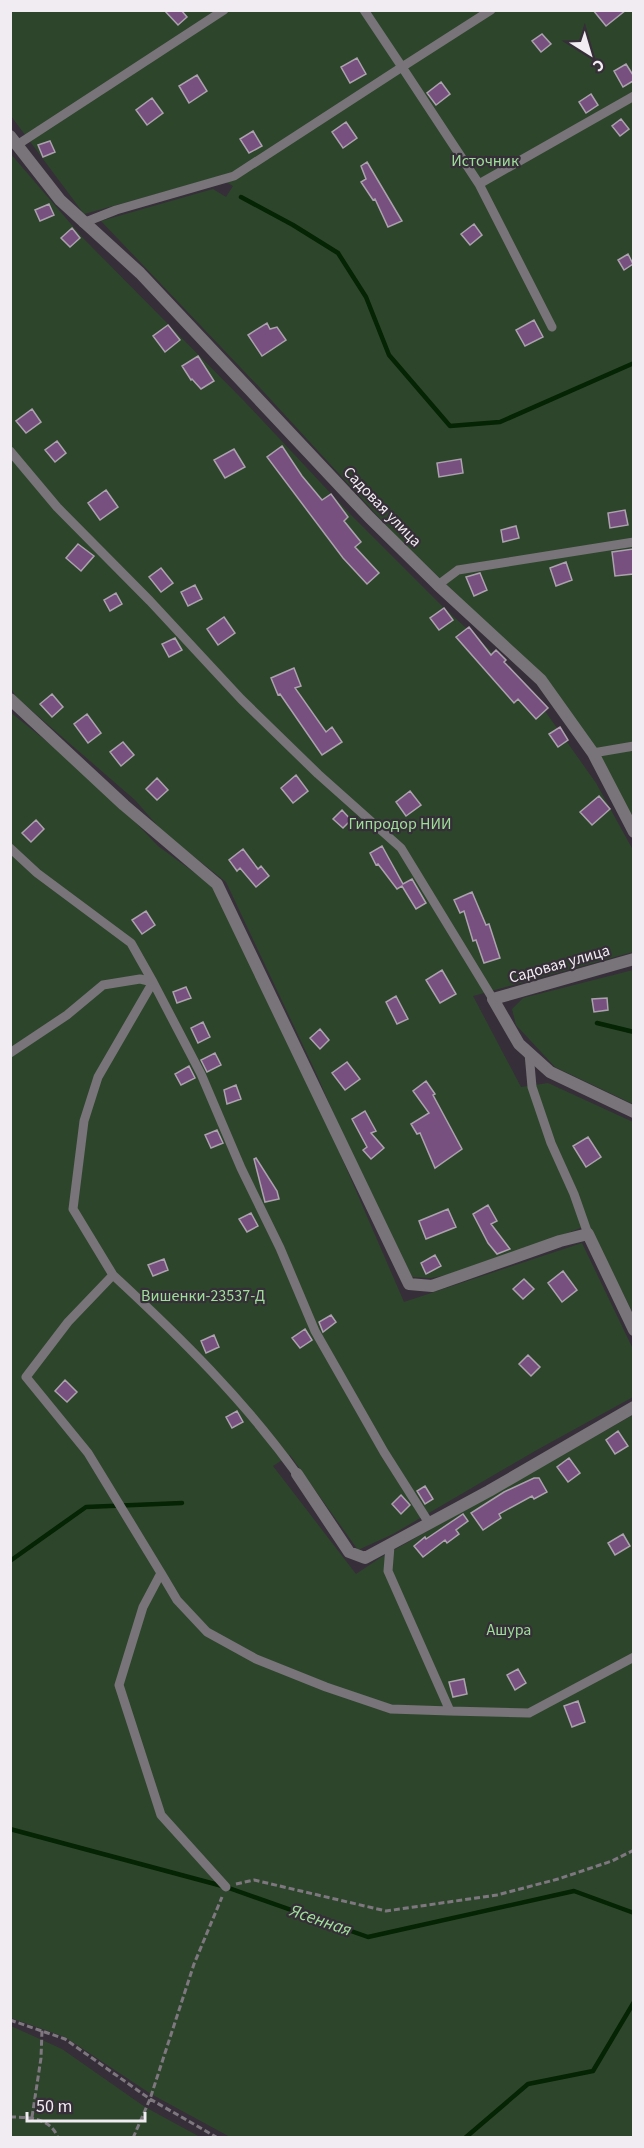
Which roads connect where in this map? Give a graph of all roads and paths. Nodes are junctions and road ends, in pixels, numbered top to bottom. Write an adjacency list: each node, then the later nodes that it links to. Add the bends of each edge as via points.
1 (224, 10): 6 (lane)
2 (364, 10): 4 (lane)
3 (491, 10): 4 (lane)
4 (402, 67): 7 (lane); 8 (lane, via 234,176)
5 (633, 96): 7 (lane)
6 (14, 141): 8 (street, Садовая улица, via 60,201)
7 (479, 184): 9 (lane)
8 (83, 223): 12 (street, Садовая улица, via 140,273 369,518)
9 (552, 327)
10 (10, 451): 20 (lane, via 57,507 241,699 401,848)
11 (633, 542): 12 (lane, via 458,570)
12 (438, 585): 15 (street, Садовая улица, via 541,680)
13 (10, 699): 24 (street, via 217,884 409,1284 432,1287)
14 (633, 746): 15 (lane)
15 (592, 753): 16 (street, Садовая улица)
16 (633, 832)
17 (10, 848): 19 (lane, via 131,943)
18 (633, 959): 20 (street, Садовая улица)
19 (153, 982): 21 (lane, via 140,979 103,985); 25 (lane, via 98,1077 84,1121 73,1209); 29 (lane, via 201,1074 315,1331)
20 (493, 999): 22 (street, via 519,1044)
21 (10, 1053)
22 (529, 1053): 23 (street, via 550,1072); 24 (lane, via 532,1087)
23 (633, 1112)
24 (588, 1234): 26 (street)
25 (113, 1275): 28 (lane, via 222,1381); 31 (lane, via 68,1323 26,1377 88,1453)
26 (633, 1330)
27 (633, 1407): 29 (street)
28 (297, 1474): 30 (street, via 349,1552 365,1558)
29 (429, 1523): 30 (street)
30 (390, 1546): 33 (lane, via 388,1571)
31 (161, 1573): 33 (lane, via 177,1600 207,1632 256,1659 391,1709); 35 (lane, via 143,1607 119,1685 161,1815)
32 (633, 1657): 33 (lane, via 530,1713)
33 (450, 1711)
34 (633, 1850): 35 (path, via 558,1879 497,1895 386,1911 254,1880)
35 (226, 1887): 38 (path, via 194,1964)
36 (10, 2020): 37 (path)
37 (42, 2030): 38 (path, via 65,2039); 40 (path)
38 (150, 2098): 42 (path); 43 (path)
39 (10, 2117): 40 (path)
40 (32, 2117): 41 (path, via 56,2130)
41 (58, 2138)
42 (133, 2138)
43 (218, 2138)

